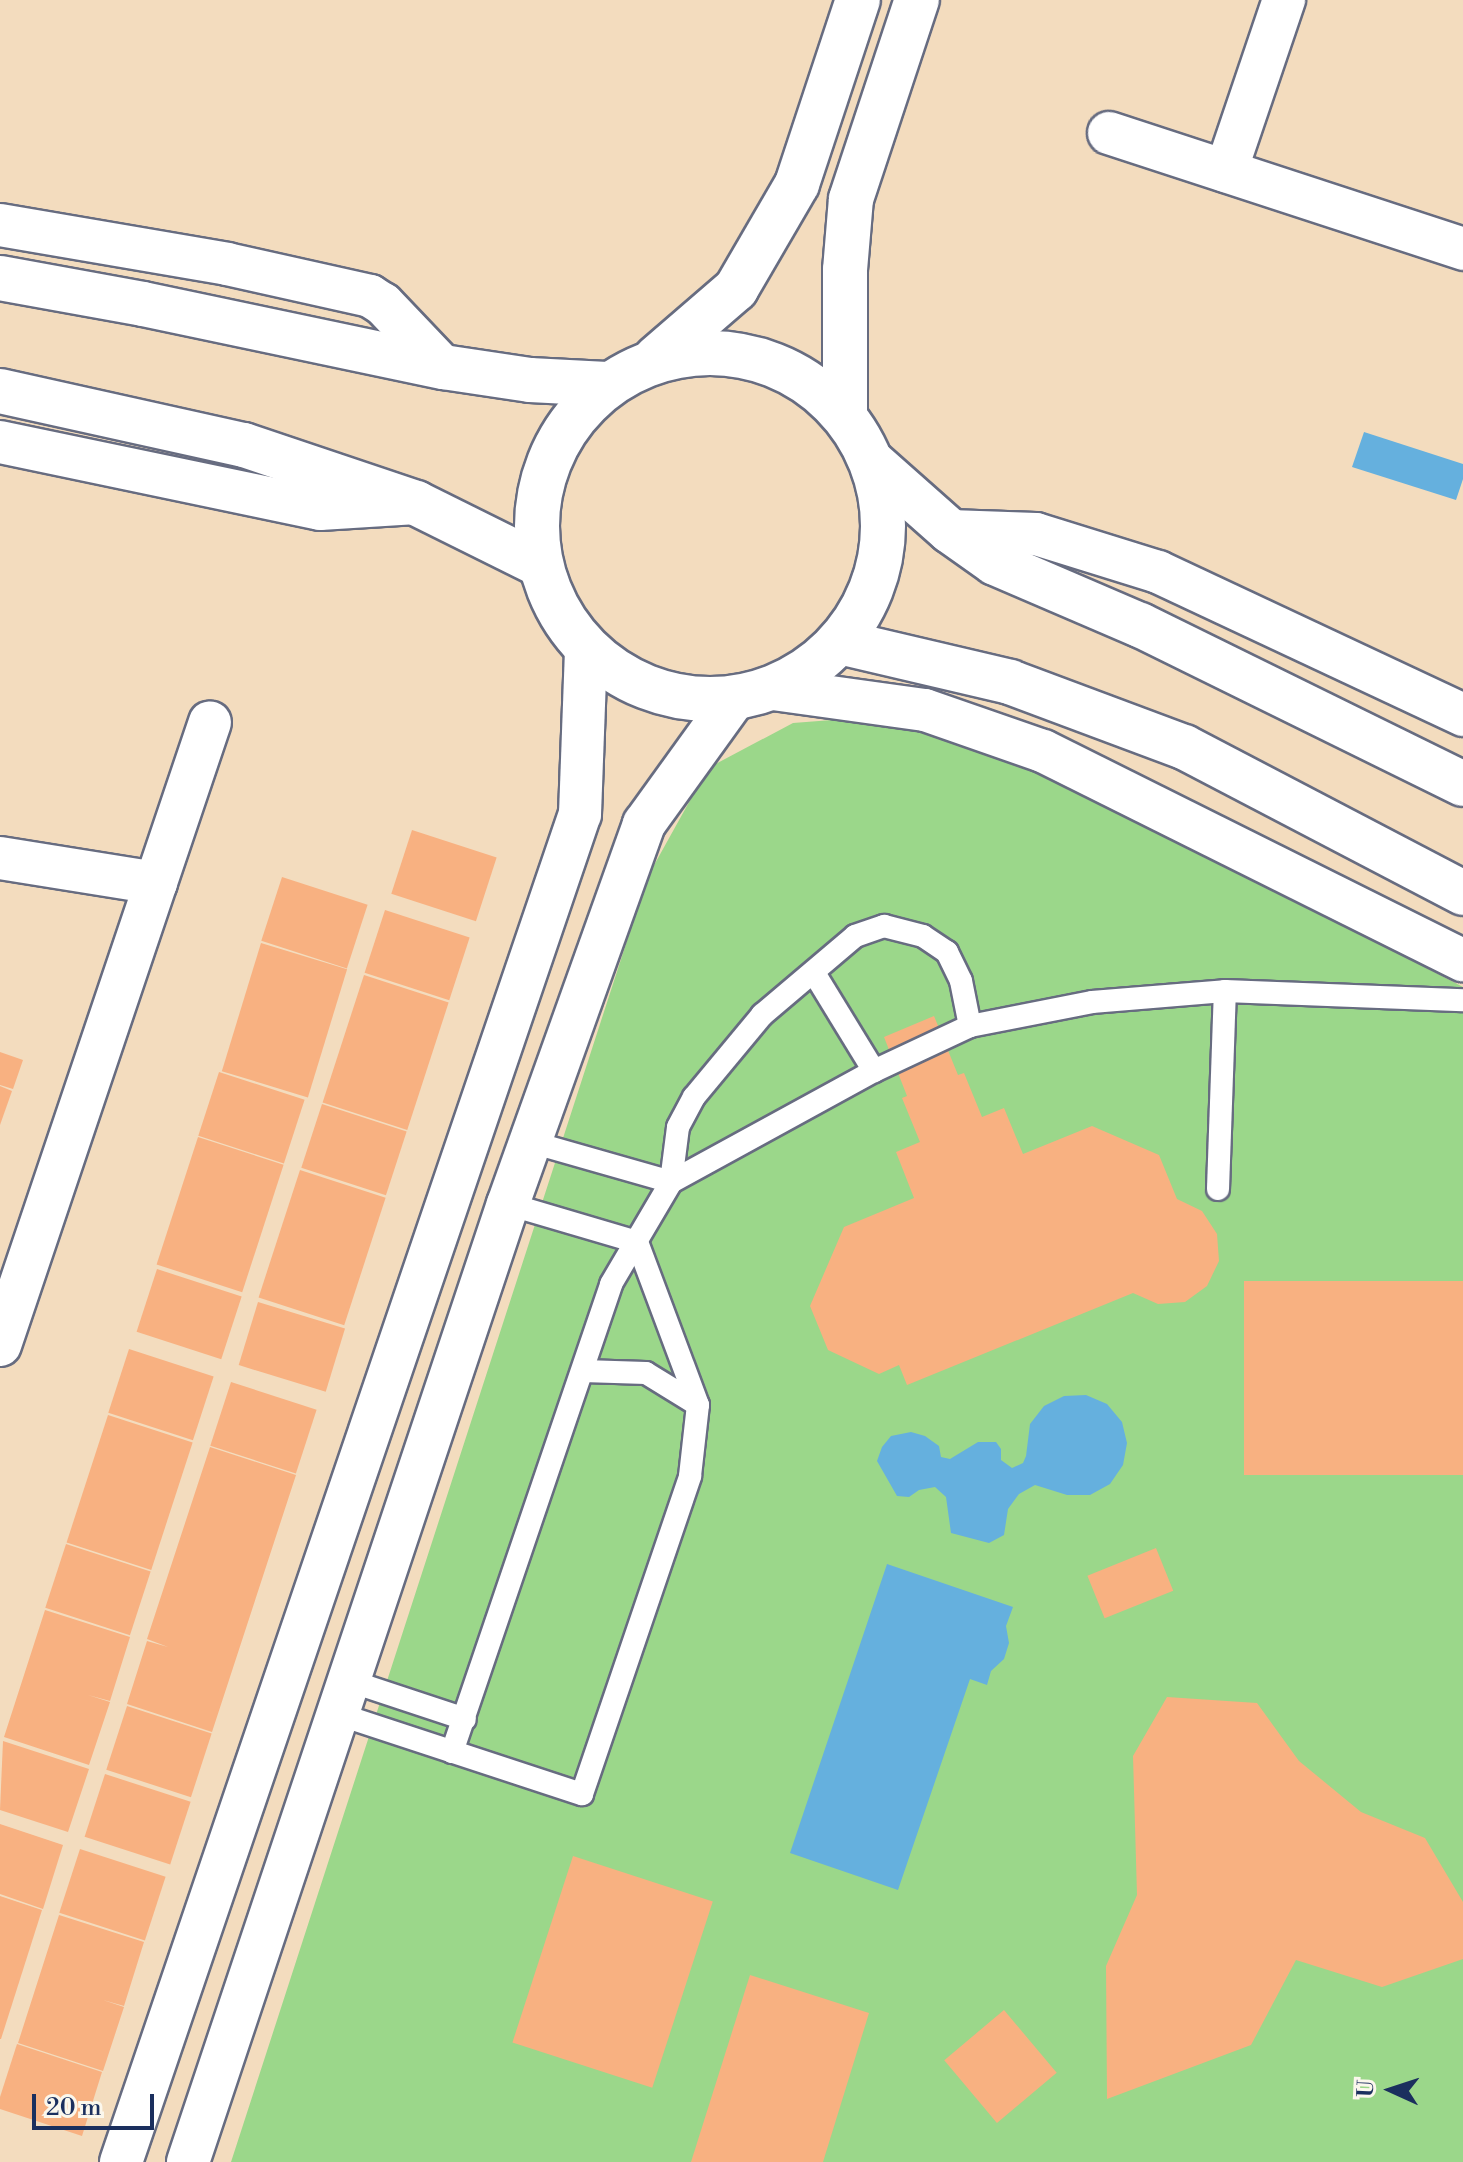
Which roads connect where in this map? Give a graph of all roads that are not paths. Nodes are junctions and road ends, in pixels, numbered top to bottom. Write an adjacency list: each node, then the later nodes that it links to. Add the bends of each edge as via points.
1 (858, 0): 9 (street, via 797,184 736,289)
2 (917, 0): 13 (street, via 851,199 845,270)
3 (1284, 0): 5 (street)
4 (1109, 133): 5 (street)
5 (1226, 171): 7 (street)
6 (0, 225): 10 (street, via 227,264 370,296)
7 (1463, 249)
8 (0, 278): 10 (street)
9 (655, 359): 11 (street); 13 (street, via 706,350 759,357 807,380)
10 (443, 367): 11 (street)
11 (607, 384): 18 (street, via 571,420 547,464 536,513)
12 (0, 391): 16 (street, via 244,445)
13 (845, 416): 15 (street)
14 (0, 442): 16 (street, via 320,509)
15 (872, 462): 17 (street); 19 (street, via 883,509 881,557 866,602)
16 (416, 503): 18 (street)
17 (950, 531): 22 (street, via 1036,534 1158,572); 24 (street, via 995,563 1140,625)
18 (539, 564): 20 (street, via 557,609)
19 (840, 642): 21 (street, via 809,669); 27 (street, via 1010,682 1184,747)
20 (586, 649): 21 (street, via 624,678 693,700); 45 (street, via 580,814)
21 (753, 694): 28 (street, via 925,710 1043,751); 34 (street, via 644,824)
22 (1463, 715)
23 (210, 722): 26 (street)
24 (1463, 784)
25 (0, 858): 26 (street)
26 (156, 883): 39 (street)
27 (1463, 893)
28 (1463, 960)
29 (814, 973): 32 (lane, via 855,936 884,926 923,936 947,952 961,981); 33 (lane); 35 (lane, via 762,1015 694,1097 678,1127)
30 (1225, 991): 31 (lane); 32 (lane, via 1092,1002); 36 (lane)
31 (1463, 1000)
32 (970, 1026): 33 (lane)
33 (874, 1071): 35 (lane)
34 (531, 1142): 35 (lane); 37 (street)
35 (671, 1182): 38 (lane)
36 (1218, 1189)
37 (508, 1204): 38 (lane); 42 (street)
38 (637, 1242): 40 (lane, via 611,1284); 41 (lane)
39 (0, 1345)
40 (583, 1371): 41 (lane, via 646,1373); 43 (lane)
41 (698, 1405): 44 (lane, via 690,1476 582,1794)
42 (344, 1697): 43 (lane); 44 (lane); 46 (street)
43 (465, 1719): 44 (lane)
44 (452, 1752)
45 (121, 2162)
46 (188, 2162)

